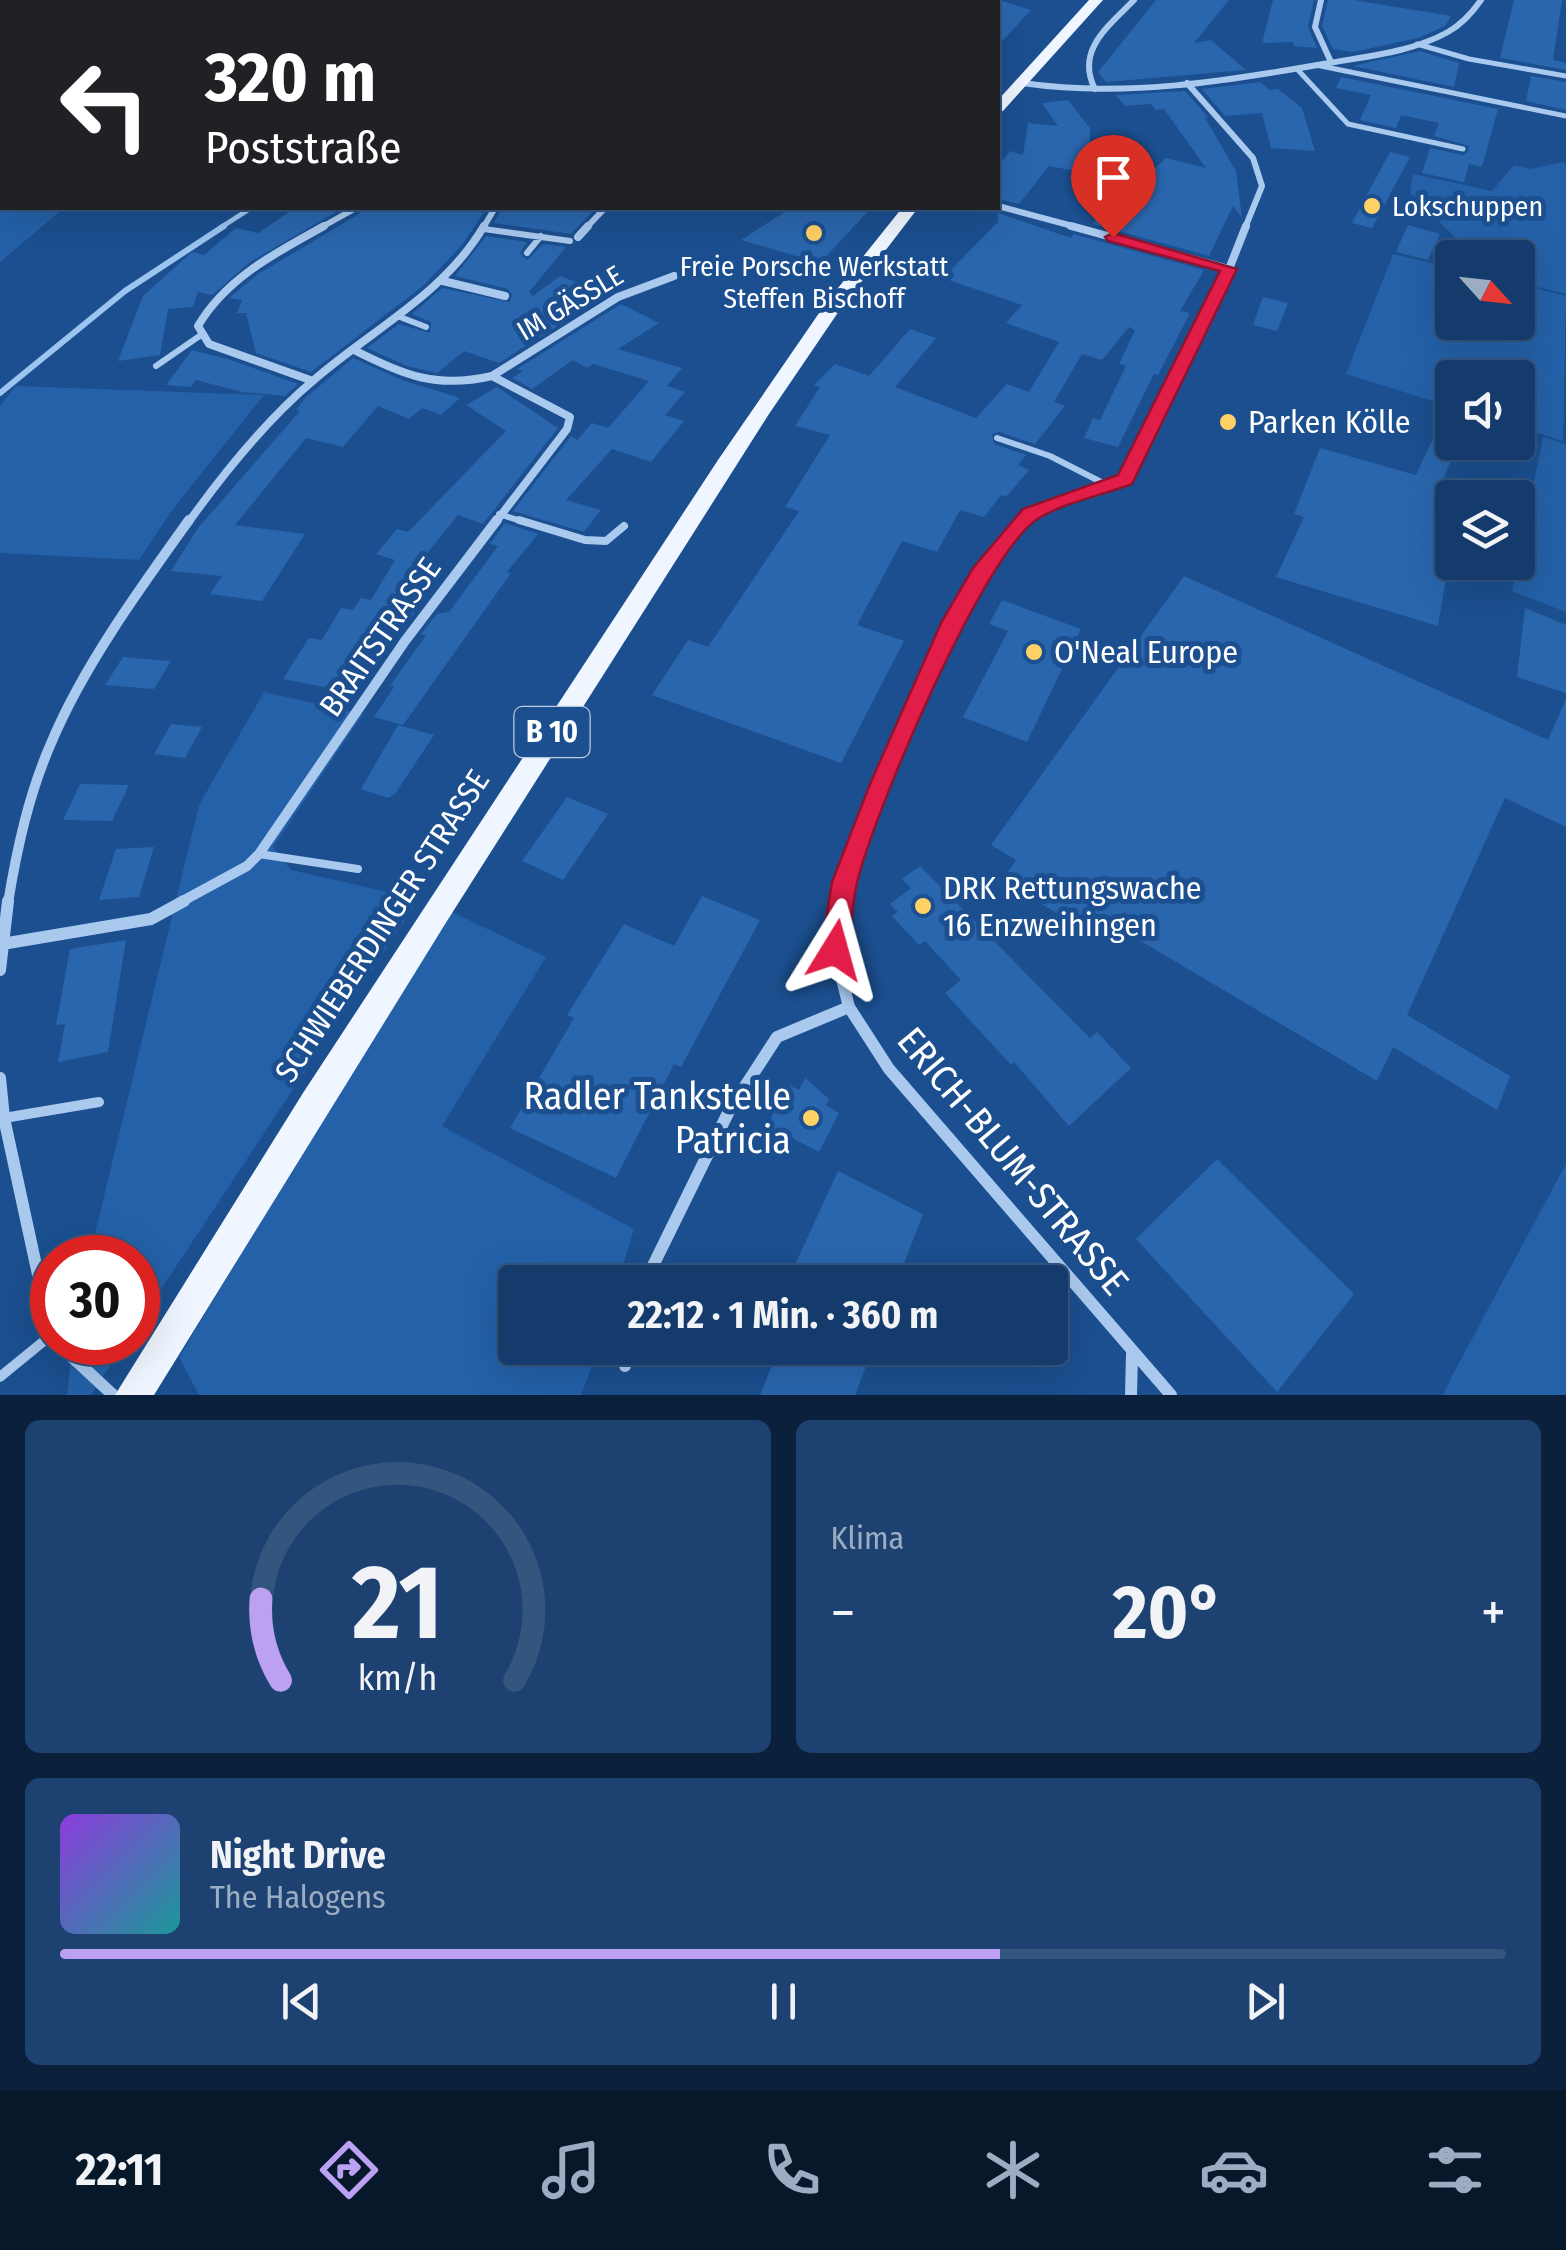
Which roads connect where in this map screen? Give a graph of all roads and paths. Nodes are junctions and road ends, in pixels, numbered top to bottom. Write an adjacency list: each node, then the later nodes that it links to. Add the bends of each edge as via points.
1 (1096, 0): 10 (main road)
2 (1134, 0): 12 (street, via 1087,54 1086,74)
3 (1322, 0): 6 (street, via 1315,27)
4 (1481, 0): 5 (street, via 1456,27)
5 (1417, 44): 6 (street); 9 (lane)
6 (1331, 62): 7 (street)
7 (1316, 65): 8 (street); 14 (lane)
8 (1297, 68): 11 (street); 15 (lane, via 1348,124)
9 (1566, 76)
10 (1022, 83): 12 (street); 13 (main road)
11 (1186, 83): 12 (street); 25 (street, via 1254,158 1262,186)
12 (1095, 89)
13 (1000, 106)
14 (1566, 116)
15 (1462, 149)
16 (1000, 207): 25 (street)
17 (353, 210): 31 (street, via 230,286 203,313)
18 (494, 210): 21 (street)
19 (603, 210): 23 (street)
20 (908, 210): 55 (main road, SCHWIEBERDINGER STRASSE / B 10, via 790,372 453,882)
21 (484, 228): 22 (lane); 27 (street)
22 (541, 236): 23 (lane); 24 (lane)
23 (574, 239)
24 (527, 253)
25 (1229, 269): 37 (street, via 1125,479)
26 (674, 276): 34 (street, IM GÄSSLE, via 618,297)
27 (443, 281): 28 (street); 29 (street)
28 (505, 296)
29 (400, 317): 30 (lane); 32 (street)
30 (426, 327)
31 (201, 335): 33 (lane); 35 (street, via 209,344)
32 (354, 350): 34 (street, via 409,378 466,382); 35 (street)
33 (156, 366)
34 (492, 376): 38 (street, BRAITSTRASSE, via 570,417)
35 (312, 380): 42 (street, via 172,544 69,706 24,821)
36 (997, 438): 37 (lane)
37 (1109, 486): 44 (street, ERICH-BLUM-STRASSE, via 1030,514 981,573 953,621 845,882 835,950)
38 (500, 514): 39 (lane, via 585,540 606,541); 40 (street, BRAITSTRASSE)
39 (624, 526)
40 (260, 854): 41 (lane); 42 (street, BRAITSTRASSE, via 151,919)
41 (358, 869)
42 (2, 944): 43 (street)
43 (0, 970)
44 (848, 1006): 49 (street, via 777,1036 729,1111); 50 (street, ERICH-BLUM-STRASSE, via 889,1069)
45 (0, 1078): 47 (street)
46 (99, 1102): 47 (lane)
47 (4, 1118): 48 (street)
48 (30, 1235)
49 (654, 1265)
50 (1132, 1353): 56 (street); 57 (street, ERICH-BLUM-STRASSE)
51 (30, 1355): 53 (lane)
52 (81, 1365): 54 (street)
53 (0, 1377)
54 (113, 1395)
55 (133, 1395)
56 (1131, 1395)
57 (1170, 1395)

